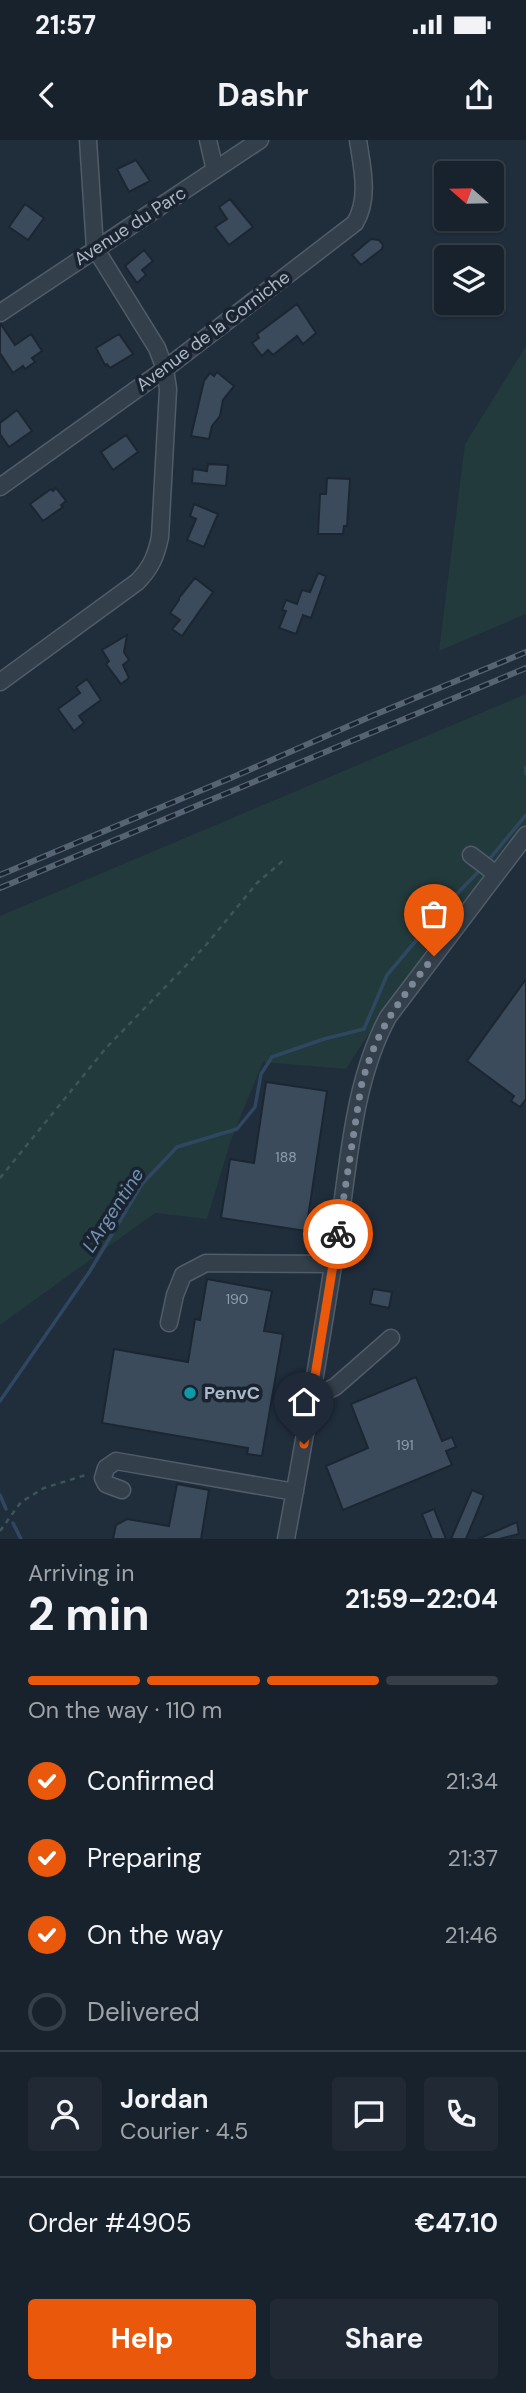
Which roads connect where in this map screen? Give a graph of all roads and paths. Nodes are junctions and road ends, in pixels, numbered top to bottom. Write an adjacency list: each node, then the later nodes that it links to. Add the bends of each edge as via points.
1 (88, 140): 6 (street)
2 (208, 140): 5 (street)
3 (260, 140): 5 (street, Avenue du Parc)
4 (358, 140): 8 (street, Avenue de la Corniche, via 364,195 355,223)
5 (215, 170): 6 (street, Avenue du Parc)
6 (95, 248): 7 (street, Avenue du Parc); 8 (street, via 157,348)
7 (0, 313)
8 (165, 369): 9 (street, Avenue de la Corniche); 10 (street, via 169,389 160,537 150,570)
9 (0, 487)
10 (0, 682)
11 (526, 835): 14 (street, via 484,865 377,1037 361,1087)
12 (286, 858): 13 (path, via 257,883 206,945 106,1048)
13 (0, 1178)
14 (333, 1264): 15 (street, via 206,1263 183,1275); 17 (street)
15 (169, 1323)
16 (391, 1338): 17 (street, via 335,1387)
17 (313, 1397): 20 (street)
18 (106, 1468): 19 (street, via 106,1484); 20 (street, via 121,1461); 21 (path, via 44,1488 21,1502)
19 (122, 1490)
20 (295, 1492): 22 (street)
21 (0, 1531)
22 (286, 1539)

